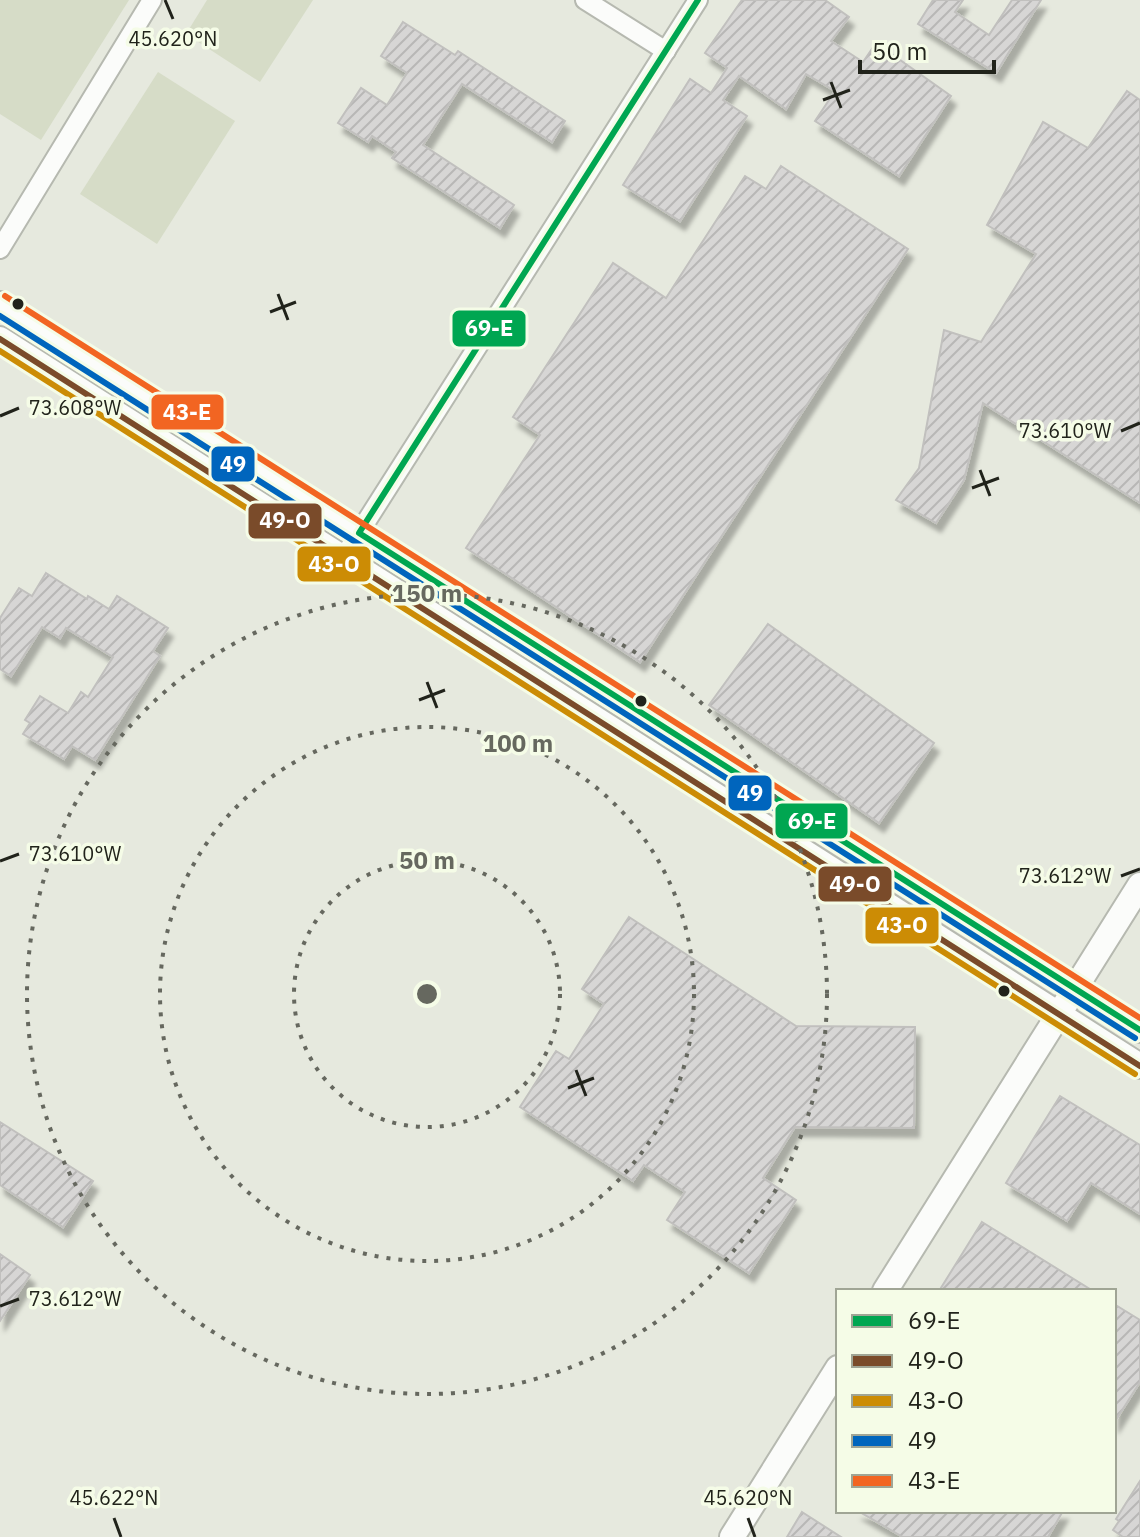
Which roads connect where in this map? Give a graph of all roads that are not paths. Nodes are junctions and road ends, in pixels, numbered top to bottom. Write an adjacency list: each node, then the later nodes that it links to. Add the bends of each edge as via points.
1 (152, 0): 5 (street)
2 (585, 0): 4 (street)
3 (698, 0): 4 (street)
4 (666, 51): 8 (street)
5 (0, 249)
6 (0, 304): 8 (street)
7 (0, 339): 9 (street)
8 (359, 533): 9 (street); 11 (street)
9 (343, 558): 12 (street)
10 (1140, 885): 11 (street)
11 (1075, 990): 12 (street); 13 (street)
12 (1059, 1015): 14 (street); 15 (street)
13 (1140, 1030)
14 (1140, 1066)
15 (886, 1289)
16 (836, 1371): 17 (street)
17 (732, 1537)

